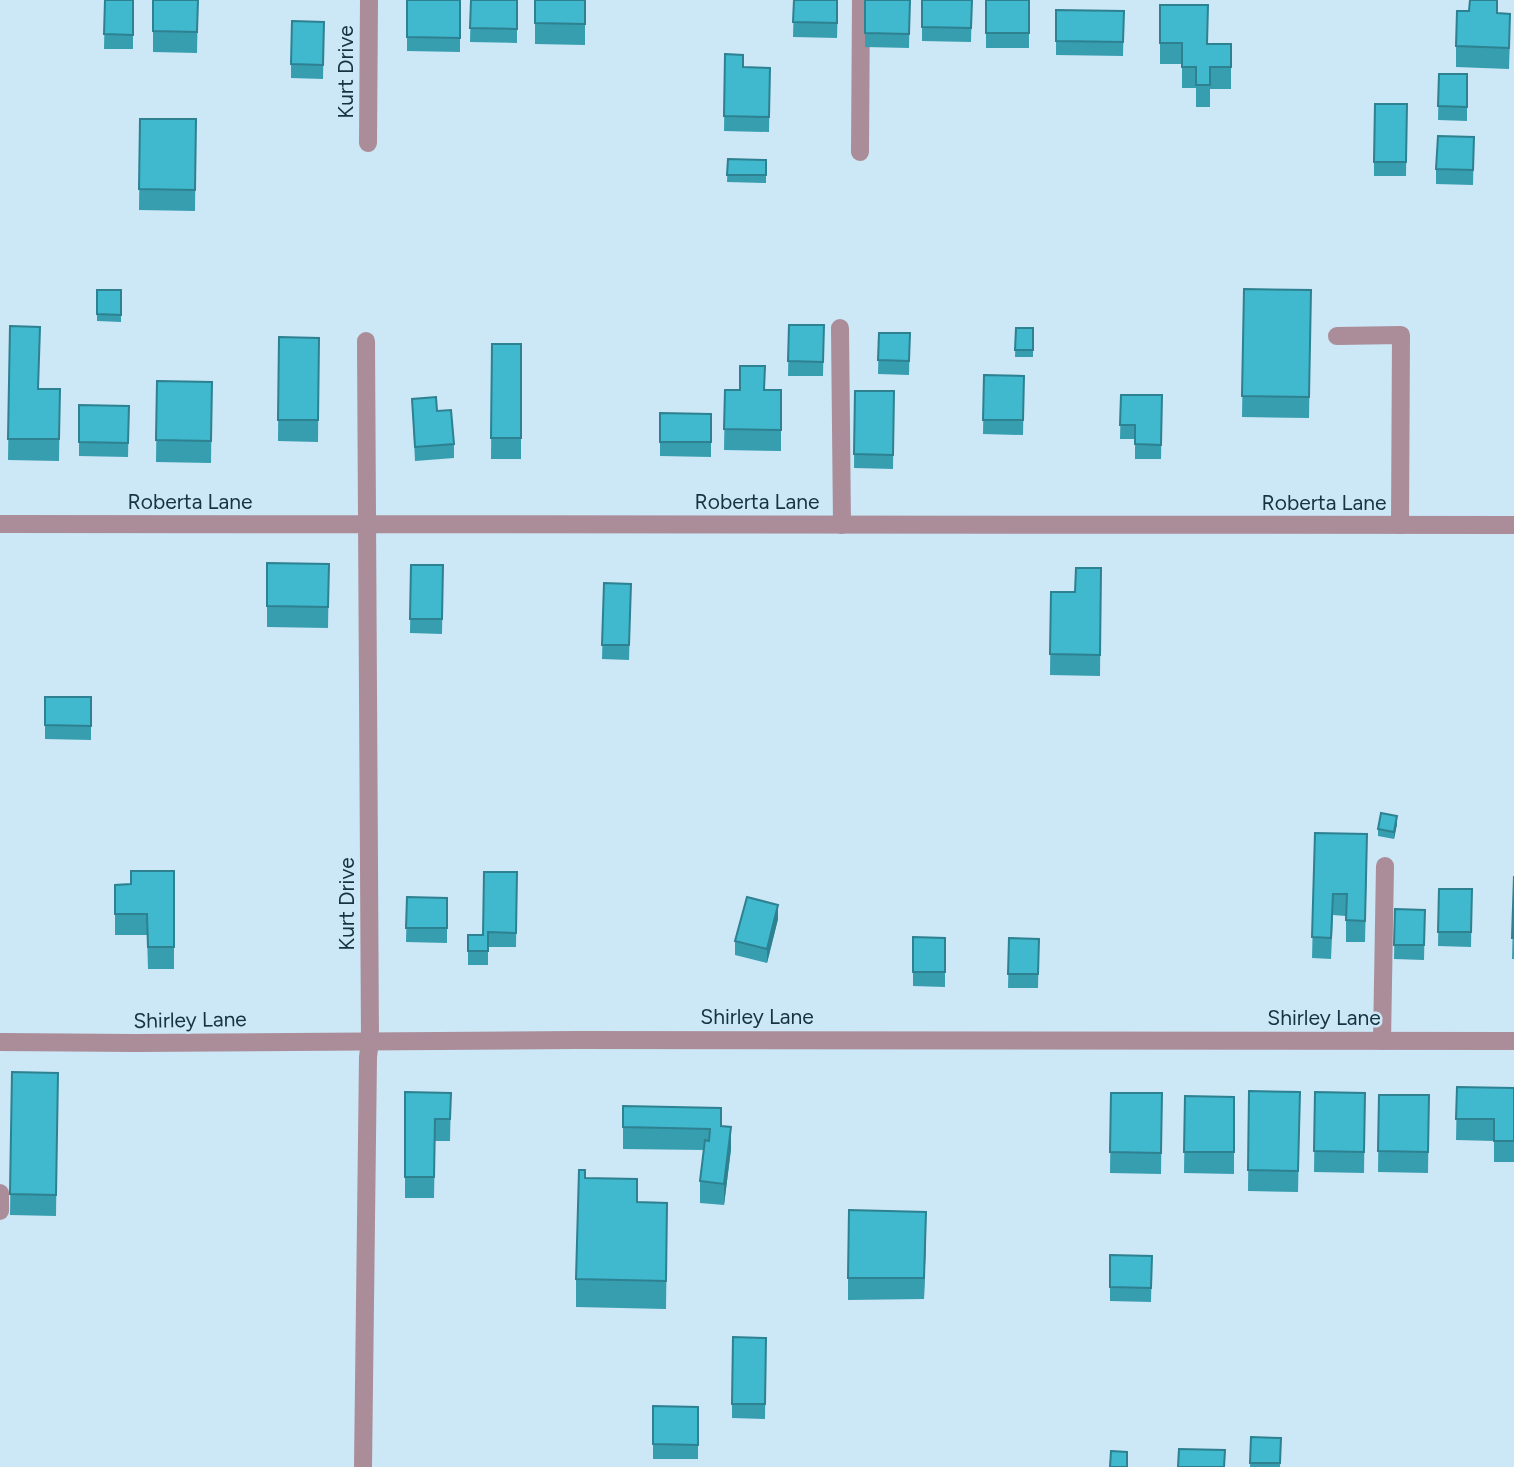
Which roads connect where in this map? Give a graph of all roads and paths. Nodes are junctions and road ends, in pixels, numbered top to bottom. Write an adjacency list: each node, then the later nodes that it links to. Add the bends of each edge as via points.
1 (369, 0): 3 (street, Kurt Drive)
2 (861, 0): 4 (street)
3 (368, 144)
4 (860, 152)
5 (840, 328): 10 (street)
6 (1338, 336): 11 (street, via 1402,335)
7 (366, 341): 9 (street, Kurt Drive)
8 (0, 524): 9 (street, Roberta Lane)
9 (367, 525): 10 (street, Roberta Lane); 14 (street, Kurt Drive)
10 (842, 525): 11 (street, Roberta Lane)
11 (1400, 525): 12 (street, Roberta Lane)
12 (1514, 526)
13 (1385, 866): 15 (street)
14 (370, 1041): 15 (street, Shirley Lane); 17 (street, Shirley Lane); 20 (street, Kurt Drive)
15 (1382, 1041): 16 (street, Shirley Lane)
16 (1514, 1041)
17 (0, 1042)
18 (0, 1193): 19 (street)
19 (1, 1211)
20 (363, 1467)

